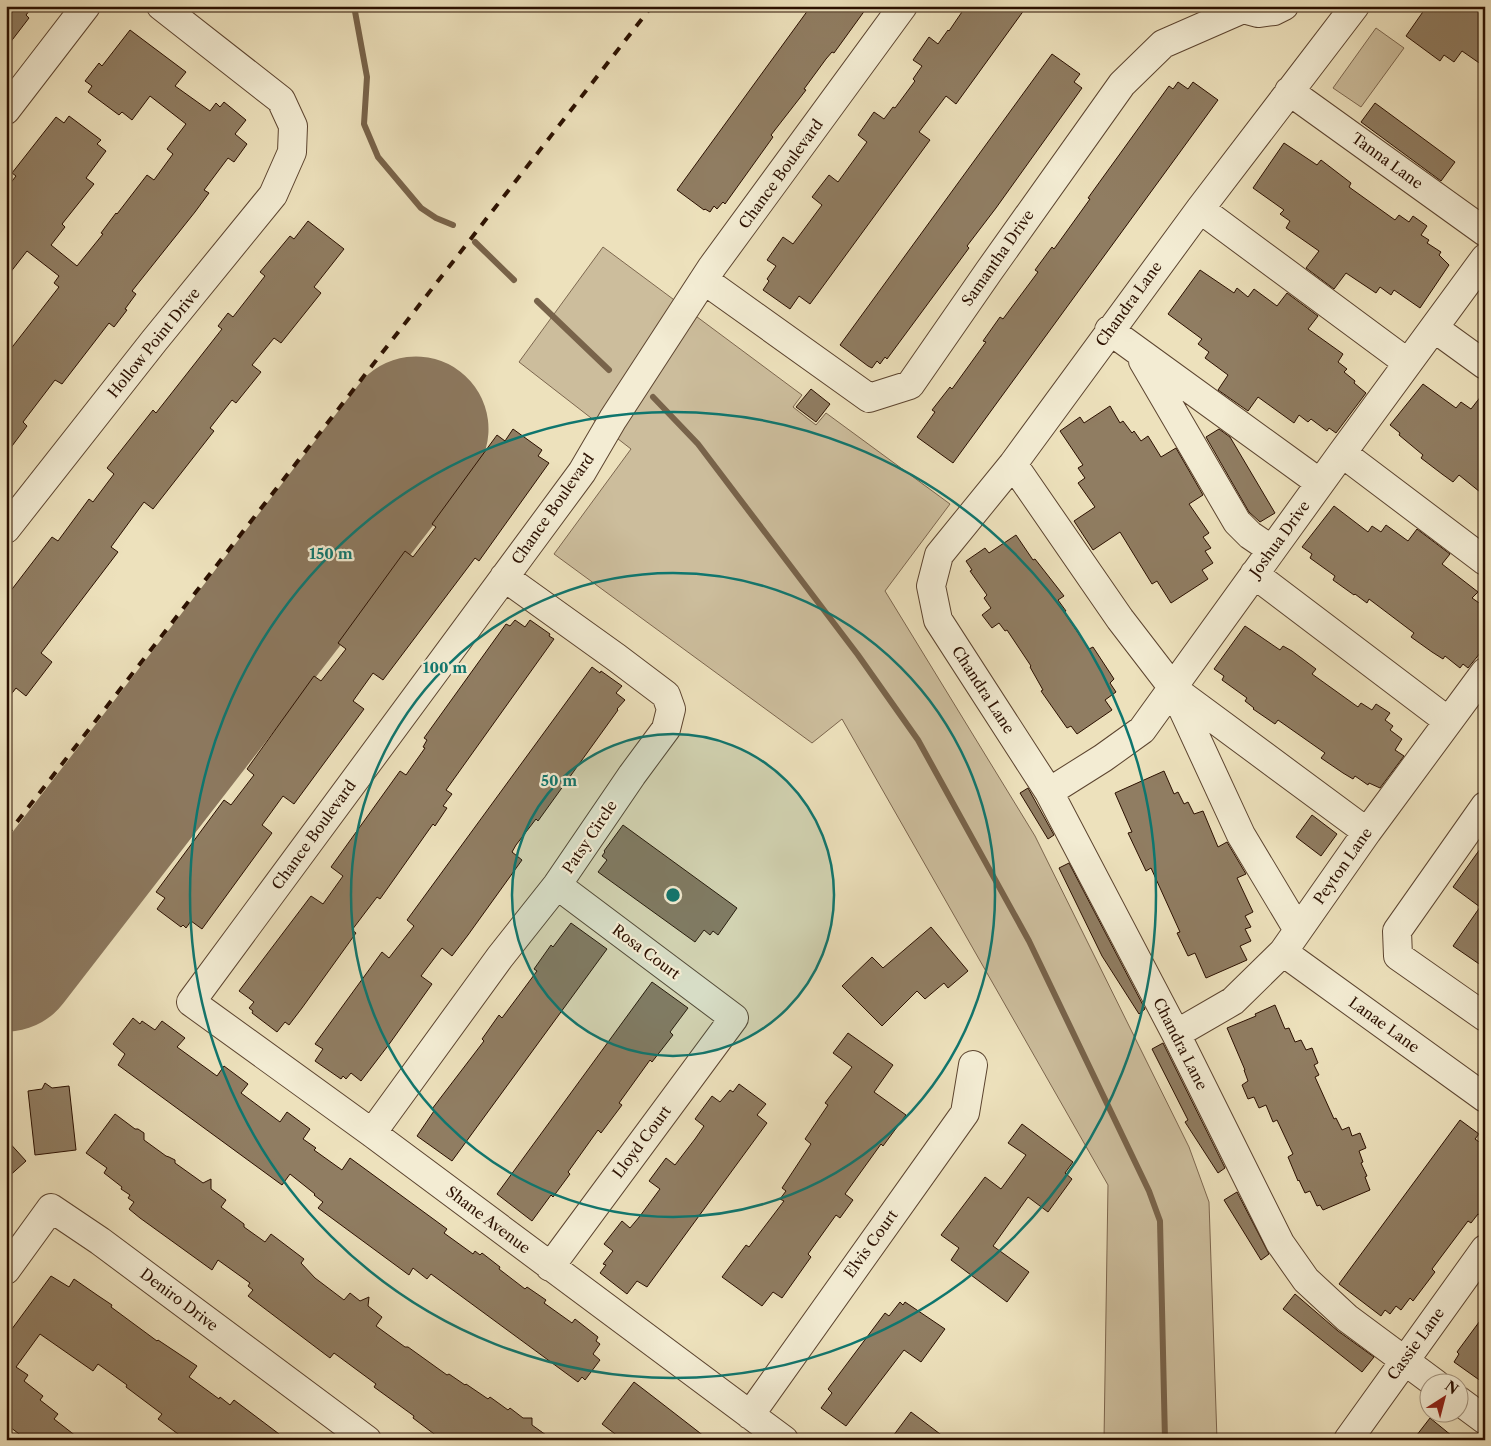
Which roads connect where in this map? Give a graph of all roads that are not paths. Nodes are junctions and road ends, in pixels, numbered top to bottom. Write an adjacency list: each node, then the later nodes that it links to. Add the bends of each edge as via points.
1 (86, 6): 8 (street)
2 (161, 6): 21 (street, Hollow Point Drive, via 282,100 293,126 292,152 273,195)
3 (903, 6): 12 (street, Chance Boulevard)
4 (1284, 6): 6 (street, Samantha Drive, via 1258,13)
5 (1355, 6): 7 (street, Chandra Lane)
6 (1242, 7): 12 (street, Samantha Drive, via 1163,44 1122,84 910,385 869,398)
7 (1289, 90): 9 (street, Chandra Lane); 10 (street, Tanna Lane)
8 (6, 110)
9 (1200, 209): 14 (street, Chandra Lane); 16 (street)
10 (1485, 232)
11 (1485, 258): 13 (street, Joshua Drive)
12 (704, 280): 25 (street, Chance Boulevard, via 582,472)
13 (1434, 328): 16 (street, Joshua Drive); 17 (street)
14 (1109, 330): 15 (street); 19 (street, Chandra Lane)
15 (1137, 351): 20 (street); 22 (street, via 1237,522)
16 (1408, 363): 18 (street, Joshua Drive)
17 (1485, 365)
18 (1342, 453): 20 (street, Joshua Drive); 23 (street)
19 (1013, 464): 27 (street, via 1120,619); 29 (street, Chandra Lane, via 939,555 931,586 938,620)
20 (1320, 483): 22 (street, Joshua Drive)
21 (6, 528)
22 (1272, 550): 24 (street, Joshua Drive)
23 (1485, 561)
24 (1254, 574): 27 (street, Joshua Drive); 28 (street)
25 (504, 577): 32 (street, Patsy Circle, via 666,695 671,709 666,729); 34 (street, Chance Boulevard)
26 (1485, 672): 28 (street, Peyton Lane)
27 (1173, 688): 29 (street, Joshua Drive, via 1142,730); 31 (street); 33 (street)
28 (1448, 721): 31 (street, Peyton Lane)
29 (1049, 792): 37 (street, Chandra Lane)
30 (1485, 806): 35 (street, via 1397,931 1398,956)
31 (1367, 832): 33 (street, Peyton Lane)
32 (557, 885): 36 (street, Rosa Court); 40 (street, Patsy Circle, via 500,957)
33 (1291, 941): 37 (street, Peyton Lane, via 1233,1001); 39 (street, Lanae Lane)
34 (191, 1002): 40 (street, Shane Avenue)
35 (1485, 1017)
36 (734, 1018): 42 (street, Lloyd Court)
37 (1176, 1034): 44 (street, Chandra Lane, via 1280,1243 1306,1280 1347,1318)
38 (973, 1066): 47 (street, Elvis Court, via 965,1113)
39 (1485, 1098)
40 (372, 1133): 42 (street, Shane Avenue)
41 (1485, 1249): 44 (street, Cassie Lane)
42 (550, 1266): 47 (street, Shane Avenue)
43 (6, 1270): 49 (street, Deniro Drive, via 52,1208)
44 (1404, 1360): 45 (street, Chandra Lane); 51 (street, Cassie Lane)
45 (1423, 1374)
46 (1468, 1407): 48 (street)
47 (750, 1415): 50 (street, Shane Avenue)
48 (1485, 1420)
49 (368, 1440)
50 (784, 1440)
51 (1348, 1440)

